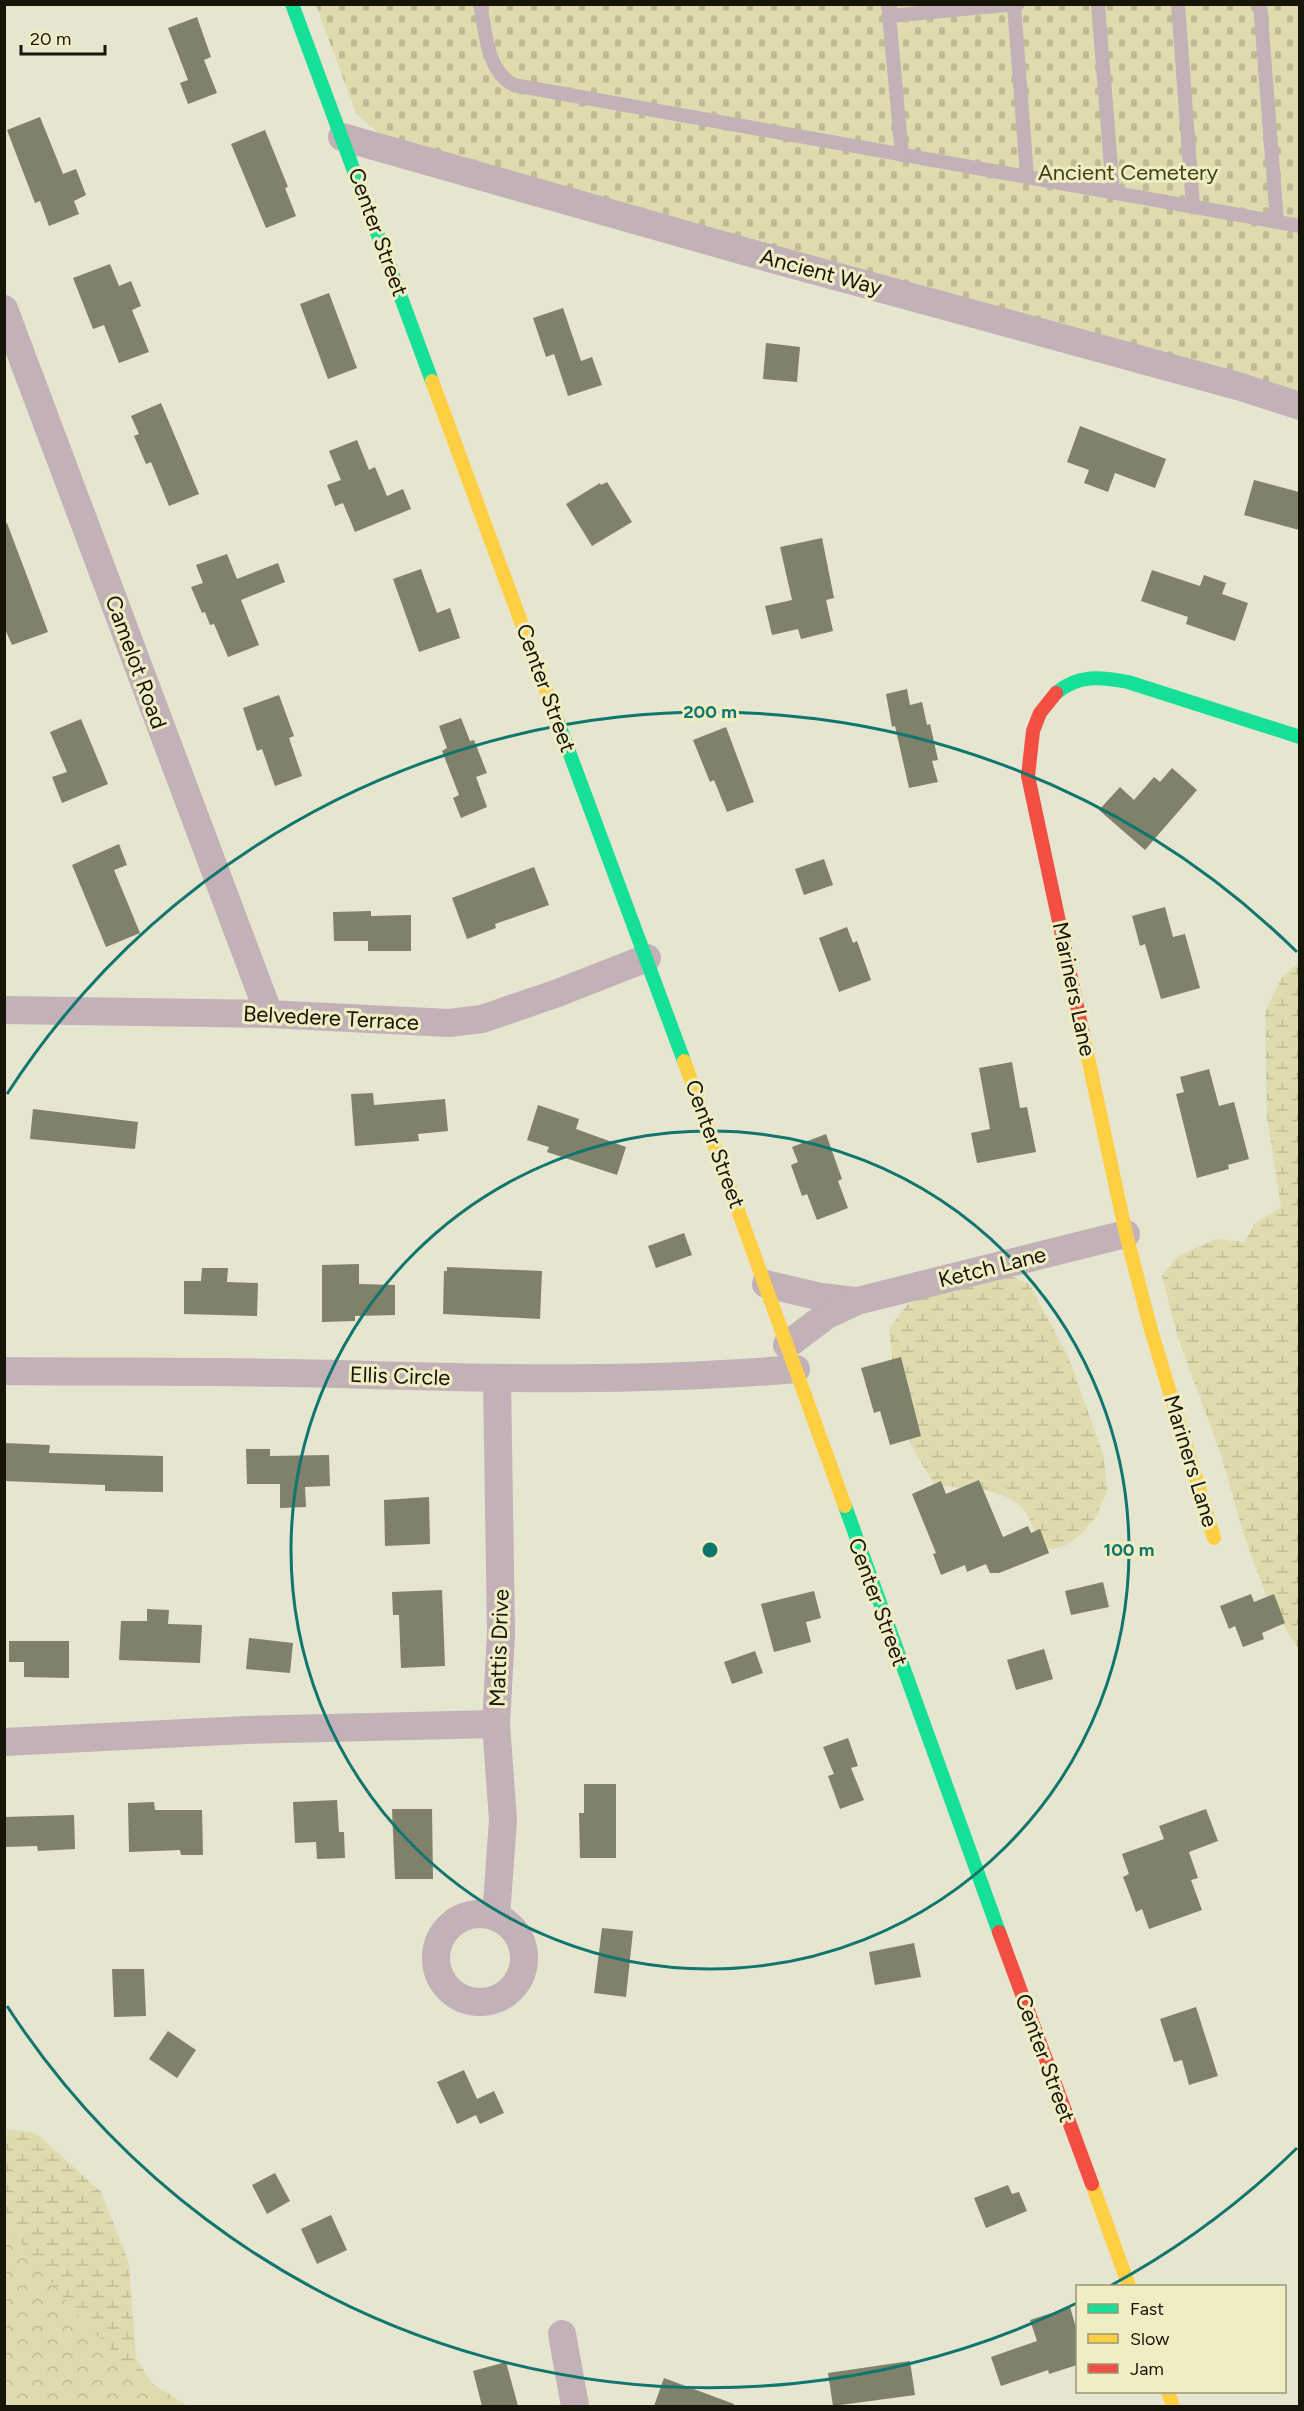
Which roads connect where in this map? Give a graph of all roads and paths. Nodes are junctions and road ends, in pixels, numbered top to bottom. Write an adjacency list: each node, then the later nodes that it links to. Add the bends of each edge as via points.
1 (292, 4): 8 (street, Center Street)
2 (480, 4): 9 (lane, via 491,58 497,72 514,85)
3 (1098, 4): 11 (lane)
4 (1178, 4): 12 (lane)
5 (1260, 4): 13 (lane)
6 (1015, 5): 7 (lane); 10 (lane)
7 (889, 10): 9 (lane)
8 (342, 137): 16 (street, Ancient Way); 18 (street, Center Street)
9 (903, 155): 10 (lane)
10 (1027, 177): 11 (lane)
11 (1113, 193): 12 (lane)
12 (1193, 207): 13 (lane)
13 (1277, 222): 14 (lane)
14 (1299, 226)
15 (4, 309): 20 (street, Camelot Road)
16 (1299, 406)
17 (1299, 737): 21 (street, Mariners Lane, via 1101,676 1070,683 1045,703 1038,714 1028,752 1028,776)
18 (646, 958): 20 (street, Belvedere Terrace, via 482,1019 448,1023); 22 (street, Center Street)
19 (4, 1010): 20 (street, Belvedere Terrace)
20 (269, 1014)
21 (1126, 1234): 23 (street, Ketch Lane); 27 (street, Mariners Lane)
22 (766, 1284): 23 (street, Ketch Lane); 24 (street, Center Street)
23 (857, 1301): 24 (street, Ketch Lane, via 827,1315)
24 (792, 1357): 26 (street, Ellis Circle, via 640,1379); 31 (street, Center Street)
25 (4, 1371): 26 (street, Ellis Circle)
26 (497, 1379): 28 (street, Mattis Drive, via 501,1633)
27 (1214, 1538)
28 (496, 1724): 29 (street); 30 (street, Mattis Drive, via 503,1820)
29 (4, 1742)
30 (496, 1917)
31 (1129, 2285)
32 (562, 2334): 33 (street)
33 (575, 2406)

